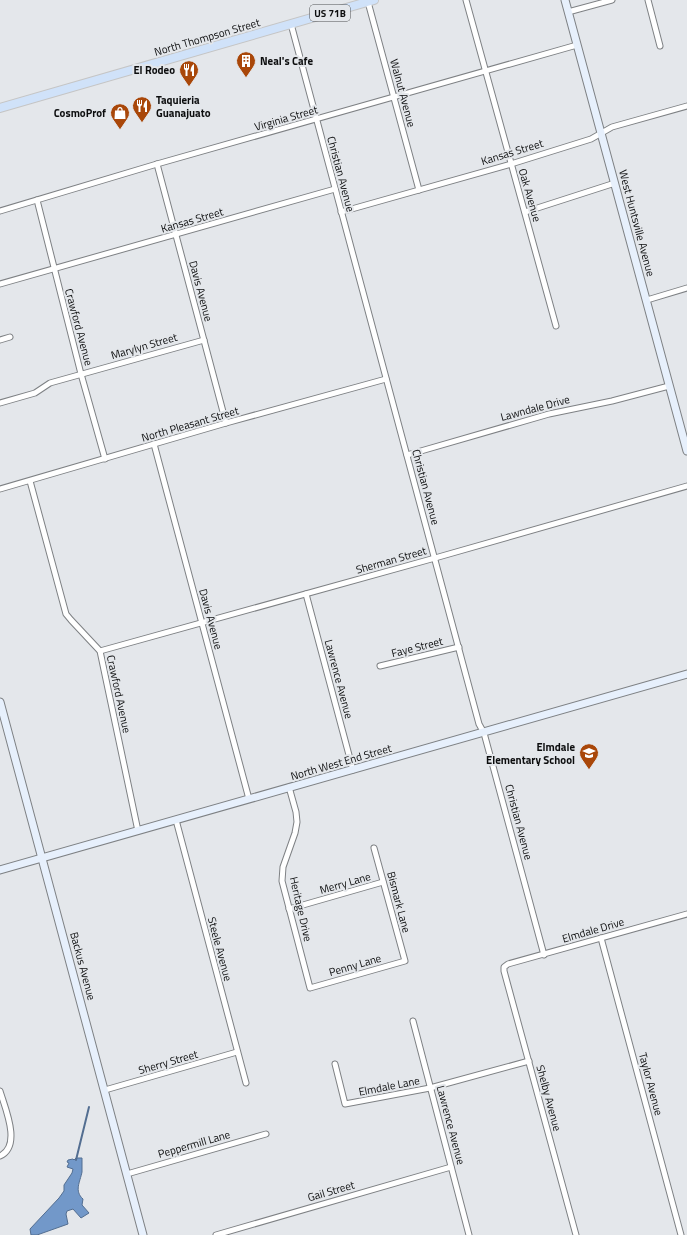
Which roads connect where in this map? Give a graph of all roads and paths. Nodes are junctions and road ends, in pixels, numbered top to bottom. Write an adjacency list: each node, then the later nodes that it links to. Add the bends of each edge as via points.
1 (466, 0): 10 (street, Oak Avenue)
2 (565, 0): 6 (street, West Huntsville Avenue)
3 (612, 0): 6 (street)
4 (648, 0): 9 (street)
5 (371, 1): 7 (main road, North Thompson Street / US 71B); 11 (street, Walnut Avenue)
6 (568, 12): 8 (street, West Huntsville Avenue)
7 (291, 24): 13 (main road, North Thompson Street / US 71B); 14 (street, Christian Avenue)
8 (577, 45): 10 (street, Virginia Street); 15 (street, West Huntsville Avenue)
9 (660, 46)
10 (486, 72): 11 (street, Virginia Street); 17 (street, Oak Avenue)
11 (394, 98): 14 (street, Virginia Street); 20 (street, Walnut Avenue)
12 (687, 106): 15 (street, Kansas Street, via 612,127)
13 (0, 108)
14 (316, 120): 16 (street, Virginia Street); 19 (street, Christian Avenue)
15 (601, 133): 17 (street, Kansas Street, via 590,139); 18 (street, West Huntsville Avenue)
16 (157, 164): 21 (street, Virginia Street); 25 (street, Davis Avenue)
17 (511, 164): 20 (street, Kansas Street); 24 (street, Oak Avenue)
18 (615, 184): 24 (street); 29 (street, West Huntsville Avenue)
19 (335, 189): 23 (street, Christian Avenue); 25 (street, Kansas Street)
20 (419, 190): 23 (street, Kansas Street)
21 (37, 200): 22 (street, Virginia Street); 26 (street, Crawford Avenue)
22 (0, 211)
23 (341, 212): 35 (street, Christian Avenue)
24 (525, 212): 30 (street, Oak Avenue)
25 (176, 235): 26 (street, Kansas Street); 33 (street, Davis Avenue)
26 (54, 269): 27 (street, Kansas Street); 34 (street, Crawford Avenue)
27 (0, 284)
28 (687, 288): 29 (street)
29 (647, 300): 36 (street, West Huntsville Avenue)
30 (556, 326)
31 (10, 337): 32 (street)
32 (0, 340)
33 (204, 340): 34 (street, Marylyn Street); 38 (street, Davis Avenue)
34 (81, 374): 37 (street, Marylyn Street, via 50,382 34,393); 42 (street, Crawford Avenue)
35 (386, 379): 38 (street, North Pleasant Street); 41 (street, Christian Avenue)
36 (669, 386): 40 (street, West Huntsville Avenue); 41 (street, Lawndale Drive, via 548,414)
37 (0, 403)
38 (226, 423): 39 (street, North Pleasant Street)
39 (154, 444): 42 (street, North Pleasant Street); 48 (street, Davis Avenue)
40 (687, 451)
41 (407, 455): 46 (street, Christian Avenue)
42 (105, 459): 43 (street, North Pleasant Street)
43 (30, 481): 45 (street, North Pleasant Street); 50 (street, Crawford Avenue, via 66,614)
44 (687, 486): 46 (street, Sherman Street)
45 (0, 489)
46 (435, 558): 47 (street, Sherman Street); 49 (street, Christian Avenue)
47 (306, 594): 48 (street, Sherman Street); 55 (street, Lawrence Avenue)
48 (202, 623): 50 (street, Sherman Street); 57 (street, Davis Avenue)
49 (459, 647): 51 (street, Faye Street); 54 (street, Christian Avenue, via 479,724)
50 (100, 651): 59 (street, Crawford Avenue)
51 (380, 666)
52 (687, 674): 54 (street, North West End Street)
53 (0, 702): 61 (street, Backus Avenue)
54 (484, 733): 55 (street, North West End Street); 67 (street, Christian Avenue)
55 (353, 770): 56 (street, North West End Street)
56 (289, 787): 57 (street, North West End Street); 64 (street, Heritage Drive, via 297,822 283,867 282,881)
57 (249, 799): 58 (street, North West End Street)
58 (176, 820): 59 (street, North West End Street); 72 (street, Steele Avenue)
59 (138, 831): 61 (street, North West End Street)
60 (374, 848): 63 (street, Bismark Lane)
61 (42, 858): 62 (street, North West End Street); 77 (street, Backus Avenue)
62 (0, 870)
63 (383, 882): 64 (street, Merry Lane); 68 (street, Bismark Lane)
64 (289, 909): 70 (street, Heritage Drive)
65 (687, 914): 66 (street, Elmdale Drive)
66 (601, 938): 67 (street, Elmdale Drive); 87 (street, Taylor Avenue)
67 (544, 955): 69 (street, Elmdale Drive)
68 (405, 961): 70 (street, Penny Lane)
69 (504, 967): 73 (street, Shelby Avenue)
70 (310, 988)
71 (413, 1021): 76 (street, Lawrence Avenue)
72 (237, 1052): 75 (street, Steele Avenue); 77 (street, Sherry Street)
73 (529, 1061): 76 (street, Elmdale Lane); 86 (street, Shelby Avenue)
74 (336, 1064): 76 (street, Elmdale Lane, via 345,1104)
75 (246, 1083)
76 (430, 1088): 81 (street, Lawrence Avenue)
77 (105, 1090): 82 (street, Backus Avenue)
78 (0, 1091): 80 (street, via 12,1141 9,1148)
79 (266, 1134): 82 (street, Peppermill Lane)
80 (0, 1156)
81 (451, 1167): 84 (street, Gail Street); 85 (street, Lawrence Avenue)
82 (127, 1174): 83 (street, Backus Avenue)
83 (143, 1235)
84 (216, 1235)
85 (469, 1235)
86 (576, 1235)
87 (681, 1235)

